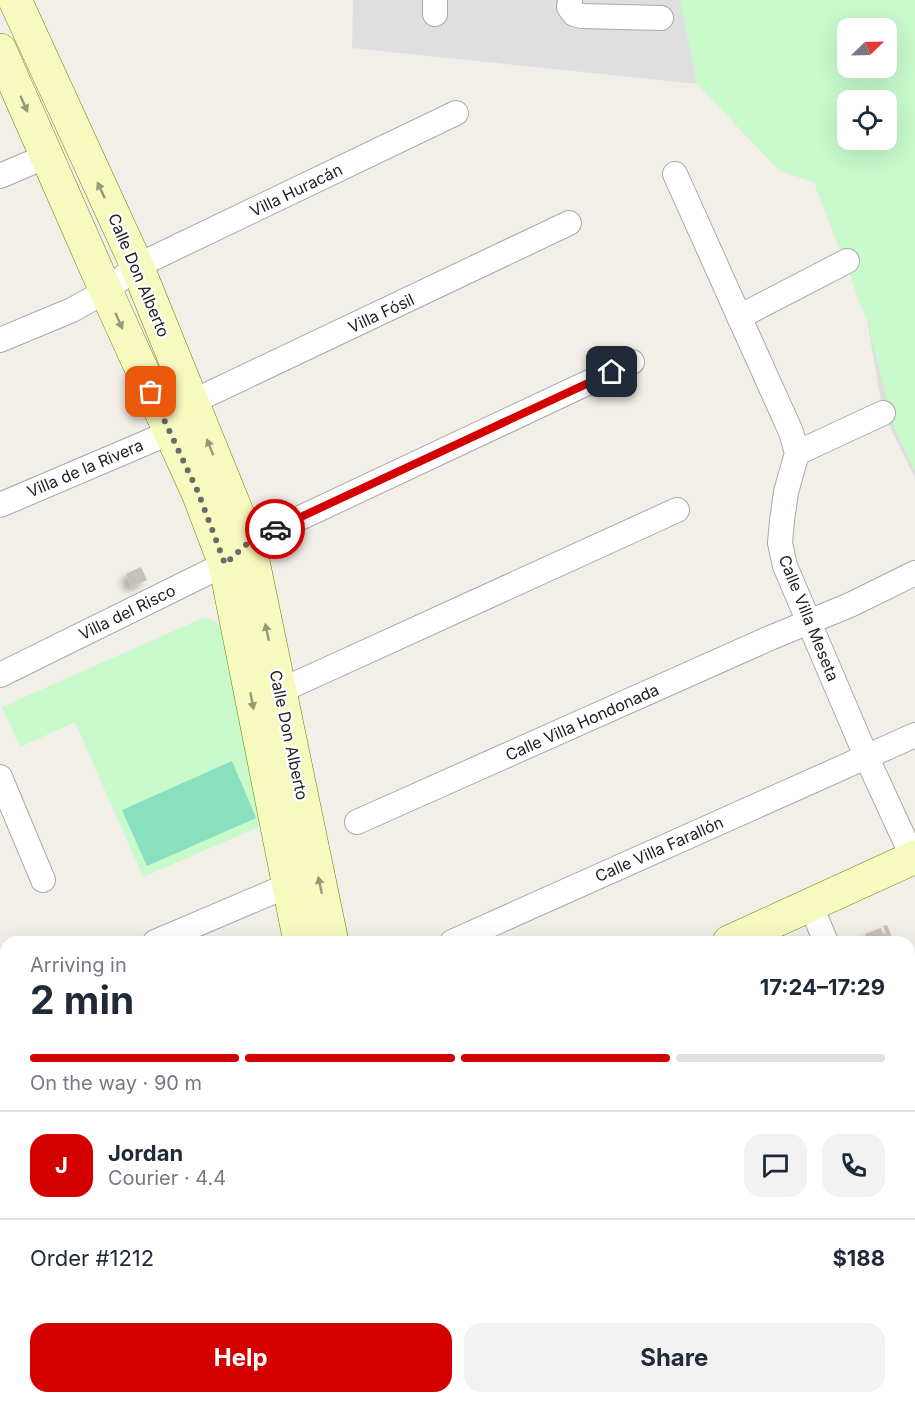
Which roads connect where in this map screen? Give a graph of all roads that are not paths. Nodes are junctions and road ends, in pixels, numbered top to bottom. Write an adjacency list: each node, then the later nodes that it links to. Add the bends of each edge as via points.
1 (15, 0): 11 (street, Calle Don Alberto, one-way to 1)
2 (572, 7): 3 (street, via 582,16)
3 (661, 18)
4 (0, 50): 6 (street, Calle Don Alberto, one-way to 6)
5 (456, 113): 11 (street, Villa Huracán)
6 (47, 156): 8 (street); 12 (street, Calle Don Alberto)
7 (675, 174): 13 (street)
8 (0, 176)
9 (569, 223): 16 (street, Villa Fósil)
10 (847, 261): 13 (street)
11 (136, 266): 12 (street, Villa Huracán); 16 (street, Calle Don Alberto)
12 (106, 291): 14 (street, Villa Huracán); 18 (street, Calle Don Alberto, one-way to 18)
13 (739, 317): 19 (street)
14 (0, 340)
15 (632, 362): 22 (street, Villa del Risco)
16 (192, 402): 22 (street, Calle Don Alberto, one-way to 16)
17 (883, 413): 19 (street)
18 (169, 433): 20 (street, Villa de la Rivera); 22 (street, Calle Don Alberto, via 198,492)
19 (797, 453): 24 (street, Calle Villa Meseta, via 786,492 780,543)
20 (0, 505)
21 (677, 510): 26 (street)
22 (237, 553): 25 (street, Villa del Risco); 26 (street, Calle Don Alberto, one-way to 22); 33 (street, Calle Don Alberto, one-way to 33)
23 (915, 573): 24 (street, Calle Villa Hondonada)
24 (808, 622): 28 (street, Calle Villa Meseta); 30 (street, Calle Villa Hondonada)
25 (0, 675)
26 (280, 691): 37 (street, Calle Don Alberto, one-way to 26)
27 (915, 735): 28 (street, Calle Villa Farallón)
28 (866, 756): 31 (street, Calle Villa Meseta); 38 (street, Calle Villa Farallón)
29 (0, 777): 32 (street)
30 (357, 822)
31 (914, 857): 34 (street)
32 (43, 880)
33 (289, 885): 35 (street); 36 (street, Calle Don Alberto)
34 (811, 906): 39 (street); 40 (street)
35 (169, 936)
36 (299, 936)
37 (331, 936)
38 (465, 936)
39 (743, 936)
40 (824, 936)

